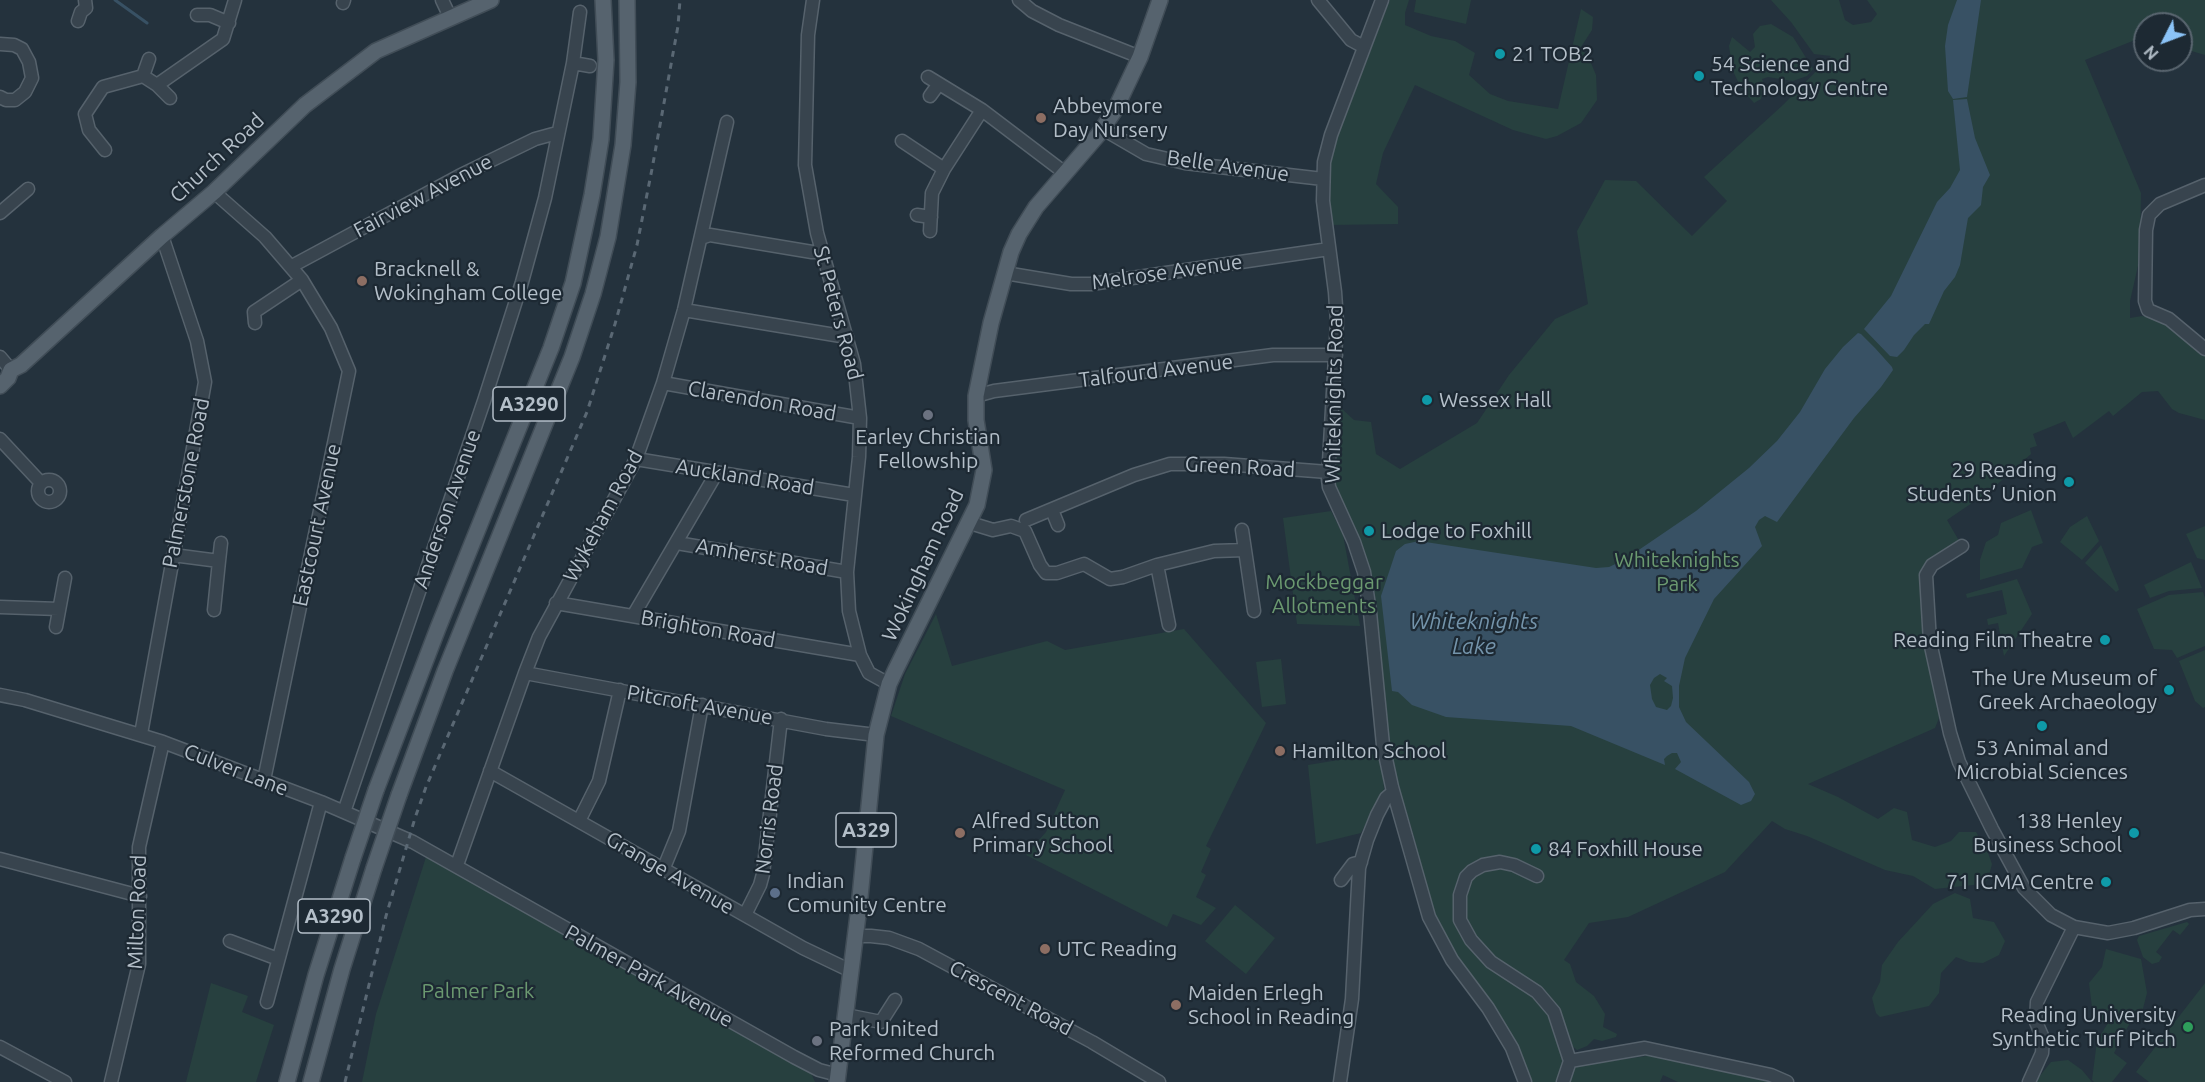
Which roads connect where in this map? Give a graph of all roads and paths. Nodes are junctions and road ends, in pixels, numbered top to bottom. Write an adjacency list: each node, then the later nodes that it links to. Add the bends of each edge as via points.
1 (235, 0): 16 (street)
2 (442, 0): 14 (street)
3 (488, 0): 14 (main road, Church Road)
4 (603, 0): 128 (main road, A3290, bridge, via 606,60 601,139 570,292 552,348 376,790 316,975)
5 (627, 0): 129 (main road, A3290, bridge, via 628,82 623,145 612,218 593,294 572,357 399,795 342,969)
6 (813, 0): 47 (street, St Peters Road, via 808,35 805,165)
7 (1019, 0): 19 (street, via 1059,26)
8 (1160, 0): 19 (main road, Wokingham Road / A329)
9 (1318, 0): 18 (street, via 1351,40)
10 (1382, 0): 18 (street, Whiteknights Road)
11 (87, 8): 15 (street)
12 (580, 12): 21 (street, Anderson Avenue)
13 (197, 15): 16 (street, via 210,15)
14 (450, 17): 39 (main road, Church Road, via 376,51 305,105)
15 (78, 21)
16 (229, 23): 24 (street, via 223,39)
17 (0, 44): 26 (street, via 22,50 32,78 25,92 15,100)
18 (1364, 47): 36 (street, Whiteknights Road, via 1331,135)
19 (1140, 57): 30 (main road, Wokingham Road / A329, via 1125,93)
20 (149, 59): 23 (street)
21 (573, 63): 22 (street); 31 (street, Anderson Avenue)
22 (590, 66)
23 (143, 76): 24 (street); 33 (street, via 103,87 85,114)
24 (158, 85): 27 (street)
25 (930, 96): 28 (street, via 933,81)
26 (0, 97)
27 (170, 98)
28 (982, 110): 34 (street); 35 (street)
29 (727, 122): 45 (street, Wykeham Road)
30 (1103, 129): 35 (main road, Wokingham Road / A329); 36 (street, Belle Avenue, via 1146,154 1185,163)
31 (557, 133): 48 (street, Fairview Avenue, via 535,139 470,170); 104 (street, Anderson Avenue, via 545,198 519,293)
32 (902, 141): 34 (street)
33 (98, 148)
34 (944, 170): 42 (street, via 932,193)
35 (1065, 174): 49 (main road, Wokingham Road / A329, via 1019,234)
36 (1323, 179): 46 (street, Whiteknights Road)
37 (2205, 185): 54 (street, via 2160,204 2147,218 2145,301 2148,310 2169,319)
38 (28, 189): 40 (street, via 16,207)
39 (214, 192): 44 (main road, Church Road); 48 (street, Eastcourt Avenue)
40 (0, 213)
41 (917, 215): 42 (street)
42 (931, 217): 43 (street)
43 (930, 231)
44 (162, 236): 57 (main road, Church Road, via 21,365); 77 (street, Palmerstone Road, via 197,341 205,382)
45 (702, 238): 47 (street, via 710,235); 51 (street, Wykeham Road)
46 (1329, 249): 49 (street, Melrose Avenue, via 1091,284); 55 (street, Whiteknights Road, via 1335,292)
47 (822, 252): 53 (street, St Peters Road)
48 (292, 266): 50 (street, Eastcourt Avenue)
49 (1005, 273): 60 (main road, Wokingham Road / A329)
50 (303, 280): 52 (street, via 254,312); 101 (street, Eastcourt Avenue, via 331,328 349,371)
51 (684, 310): 53 (street); 58 (street, Wykeham Road)
52 (255, 323)
53 (847, 337): 61 (street, St Peters Road)
54 (2205, 349)
55 (1336, 355): 60 (street, Talfourd Avenue, via 1274,355); 64 (street, Whiteknights Road)
56 (0, 357): 57 (street)
57 (11, 369): 59 (main road, Church Road)
58 (663, 383): 61 (street, Clarendon Road); 63 (street, Wykeham Road)
59 (0, 386)
60 (976, 396): 70 (main road, Wokingham Road / A329, via 984,470 978,505)
61 (860, 418): 67 (street, St Peters Road)
62 (0, 439): 66 (street)
63 (636, 459): 65 (street, Auckland Road); 82 (street, Wykeham Road)
64 (1328, 472): 68 (street, Green Road, via 1170,464); 102 (street, Whiteknights Road, via 1329,487 1364,572 1383,745)
65 (716, 474): 67 (street, Auckland Road); 74 (street)
66 (41, 483)
67 (854, 495): 80 (street, St Peters Road)
68 (1052, 510): 69 (street, Green Road); 71 (street)
69 (1026, 520)
70 (970, 523): 79 (street, via 993,530 1011,526 1025,531 1046,573 1084,564 1117,579); 92 (main road, Wokingham Road / A329)
71 (1058, 525)
72 (1242, 530): 76 (street)
73 (221, 543): 78 (street)
74 (676, 543): 80 (street, Amherst Road); 87 (street)
75 (1962, 546): 115 (street, via 1932,565 1926,575 1930,642 1950,733 1969,783 2024,888 2051,915)
76 (1245, 550): 79 (street, via 1214,551); 86 (street)
77 (173, 555): 78 (street); 97 (street, Palmerstone Road)
78 (219, 561): 85 (street)
79 (1157, 565): 88 (street)
80 (847, 572): 90 (street, St Peters Road, via 849,611)
81 (65, 578): 84 (street)
82 (556, 603): 87 (street, Brighton Road); 91 (street, Wykeham Road)
83 (0, 607): 84 (street)
84 (59, 609): 89 (street)
85 (214, 610)
86 (1254, 611)
87 (633, 616): 90 (street, Brighton Road)
88 (1169, 625)
89 (56, 627)
90 (860, 655): 92 (street, St Peters Road, via 869,674)
91 (525, 673): 93 (street, Pitcroft Avenue); 100 (street, Wykeham Road)
92 (889, 684): 98 (main road, Wokingham Road / A329)
93 (620, 690): 95 (street, Pitcroft Avenue); 105 (street, via 599,781)
94 (0, 696): 97 (street, Culver Lane)
95 (702, 705): 96 (street, Pitcroft Avenue); 109 (street, via 679,831)
96 (780, 719): 98 (street, Pitcroft Avenue); 114 (street, Norris Road, via 762,874)
97 (141, 734): 99 (street, Culver Lane)
98 (876, 735): 116 (main road, Wokingham Road / A329)
99 (163, 742): 101 (street, Culver Lane); 112 (street, Milton Road, via 139,847)
100 (490, 771): 105 (street, Grange Avenue); 108 (street, Wykeham Road, via 461,851)
101 (264, 780): 103 (street, Culver Lane)
102 (1393, 792): 107 (street, via 1377,815); 132 (street, Whiteknights Road, via 1429,917 1452,960 1512,1048)
103 (321, 802): 104 (street, Culver Lane); 118 (street)
104 (344, 812): 108 (street, Culver Lane)
105 (579, 821): 109 (street, Grange Avenue)
106 (0, 859): 112 (street)
107 (1361, 862): 111 (street, via 1353,864); 131 (street, via 1352,999)
108 (460, 867): 125 (street, Palmer Park Avenue, via 794,1057)
109 (663, 870): 114 (street, Grange Avenue)
110 (1537, 876): 124 (street, via 1500,862 1472,871 1460,895 1460,920 1471,940 1491,962 1537,992 1554,1012)
111 (1341, 880)
112 (140, 896): 127 (street, Milton Road, via 139,964)
113 (2205, 909): 115 (street, via 2108,933)
114 (745, 915): 119 (street, Grange Avenue)
115 (2074, 927): 135 (street, via 2037,1002 2042,1053)
116 (855, 936): 119 (main road, Wokingham Road / A329); 130 (street, Crescent Road, via 889,938 919,949 1092,1041)
117 (230, 941): 118 (street)
118 (278, 959): 121 (street)
119 (851, 971): 122 (main road, Wokingham Road / A329)
120 (895, 1000): 122 (street, via 881,1022)
121 (267, 1002)
122 (846, 1016): 125 (main road, Wokingham Road / A329)
123 (0, 1047): 126 (street)
124 (1570, 1061): 133 (street); 134 (street, via 1645,1047)
125 (838, 1078)
126 (65, 1082)
127 (111, 1082)
128 (287, 1082)
129 (311, 1082)
130 (1159, 1082)
131 (1340, 1082)
132 (1525, 1082)
133 (1563, 1082)
134 (1787, 1082)
135 (2029, 1082)

